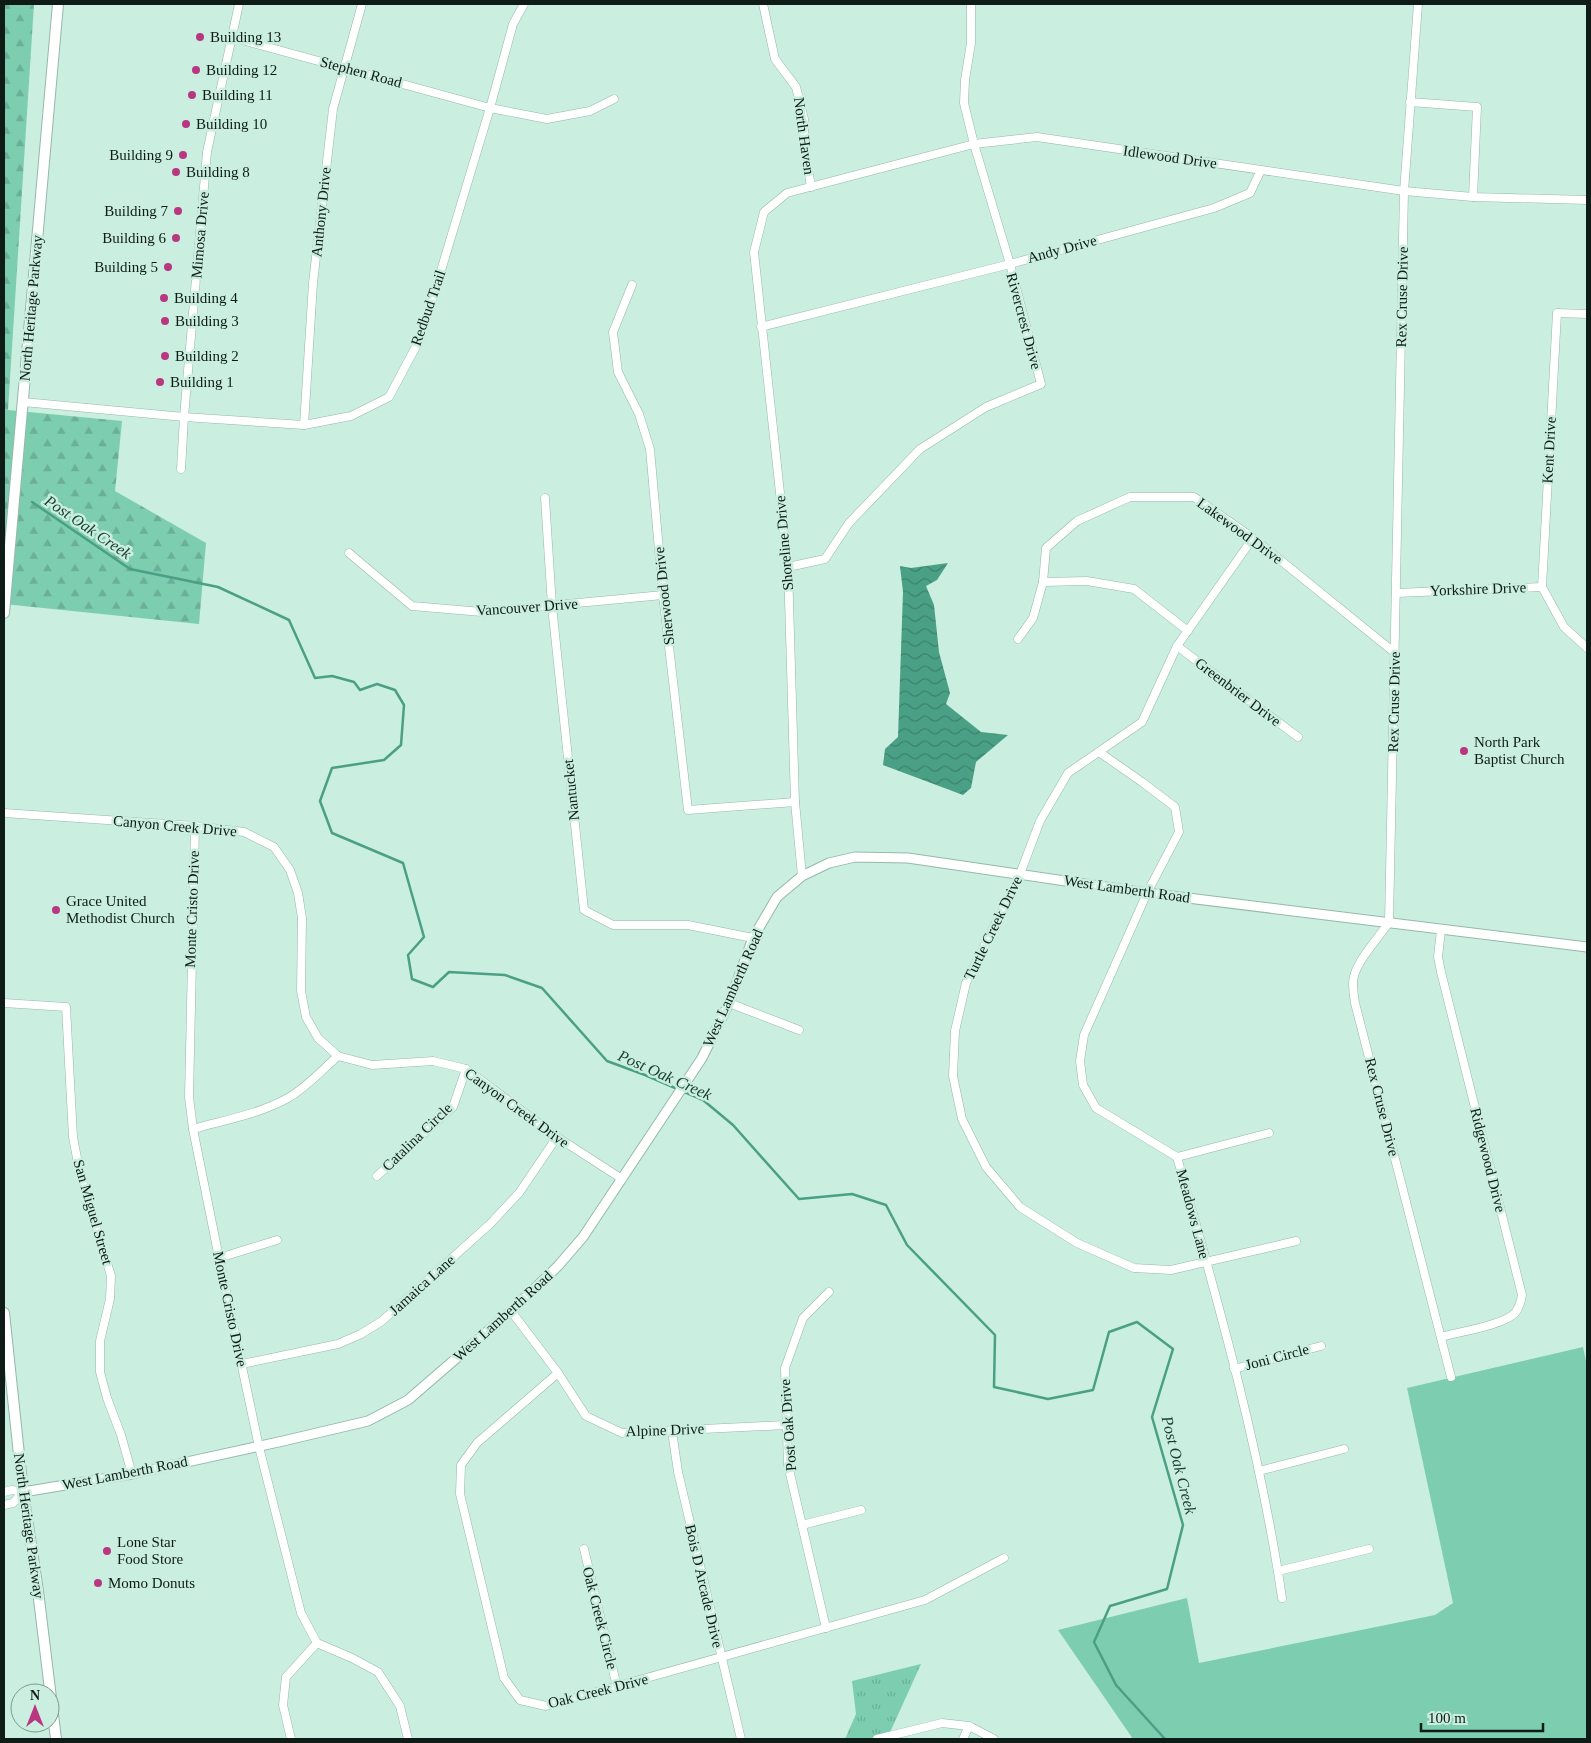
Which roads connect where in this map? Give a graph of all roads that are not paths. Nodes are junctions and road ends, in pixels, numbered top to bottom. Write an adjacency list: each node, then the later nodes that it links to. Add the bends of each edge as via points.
1 (58, 4): 24 (main road, North Heritage Parkway)
2 (239, 4): 8 (street, Mimosa Drive)
3 (362, 4): 9 (street, Anthony Drive)
4 (524, 4): 12 (street, Redbud Trail, via 513,24)
5 (763, 4): 15 (street, North Haven, via 775,59 796,86 804,119 804,144)
6 (971, 4): 13 (street, Rivercrest Drive, via 972,43 964,103)
7 (1418, 4): 11 (street, Rex Cruse Drive)
8 (231, 37): 9 (street, Stephen Road); 25 (street, Mimosa Drive, via 208,152)
9 (344, 68): 12 (street, Stephen Road); 26 (street, Anthony Drive, via 333,109 313,284)
10 (614, 99): 12 (street, Stephen Road, via 590,110 547,119)
11 (1410, 102): 16 (street, Rex Cruse Drive); 17 (street, via 1477,107)
12 (490, 108): 26 (street, Redbud Trail, via 421,337 389,397 351,416)
13 (974, 144): 14 (street, Idlewood Drive, via 1037,137); 15 (street, Idlewood Drive); 20 (street, Rivercrest Drive)
14 (1260, 170): 16 (street, Idlewood Drive); 20 (street, Andy Drive, via 1250,193 1214,208)
15 (811, 187): 19 (street, Idlewood Drive, via 787,193)
16 (1404, 191): 17 (street, Idlewood Drive); 34 (street, Rex Cruse Drive)
17 (1474, 197): 18 (street, Idlewood Drive)
18 (1587, 200)
19 (764, 212): 23 (street, Shoreline Drive, via 754,252)
20 (1010, 264): 23 (street, Andy Drive); 31 (street, Rivercrest Drive, via 1041,384 986,406 920,449 849,523 825,559)
21 (632, 285): 35 (street, Sherwood Drive, via 613,332 618,372 639,414 650,449)
22 (1587, 314): 33 (street, Kent Drive, via 1557,313)
23 (761, 327): 31 (street, Shoreline Drive)
24 (23, 402): 25 (street, Redbud Trail); 37 (main road, North Heritage Parkway)
25 (184, 417): 26 (street, Redbud Trail); 27 (street, Mimosa Drive)
26 (304, 425)
27 (181, 469)
28 (545, 498): 36 (street, Nantucket)
29 (1253, 538): 32 (street, Lakewood Drive, via 1194,497 1130,497 1077,521 1046,548); 38 (street, Turtle Creek Drive); 42 (street, Lakewood Drive)
30 (350, 553): 36 (street, Vancouver Drive, via 412,606 482,612)
31 (788, 567): 45 (street, Shoreline Drive)
32 (1043, 582): 38 (street, via 1087,581 1134,589); 39 (street, Lakewood Drive, via 1033,618)
33 (1542, 587): 34 (street, Yorkshire Drive); 41 (street, Yorkshire Drive, via 1564,627)
34 (1396, 593): 42 (street, Rex Cruse Drive)
35 (663, 595): 36 (street, Vancouver Drive); 45 (street, Sherwood Drive, via 688,810)
36 (552, 606): 53 (street, Nantucket, via 584,910 613,925 688,925)
37 (4, 613)
38 (1188, 631): 40 (street, Turtle Creek Drive)
39 (1018, 640)
40 (1177, 646): 43 (street, Greenbrier Drive); 44 (street, Turtle Creek Drive, via 1142,722)
41 (1587, 648)
42 (1395, 653): 51 (street, Rex Cruse Drive)
43 (1298, 737)
44 (1099, 752): 48 (street, Turtle Creek Drive, via 1068,773 1040,821); 50 (street, Meadows Lane, via 1175,807 1178,832)
45 (796, 802): 49 (street, Shoreline Drive)
46 (4, 813): 47 (street, Canyon Creek Drive)
47 (195, 826): 58 (street, Canyon Creek Drive, via 244,832 274,847 290,870 302,918 301,991 306,1016 318,1038); 60 (street, Monte Cristo Drive, via 189,1097)
48 (1020, 874): 49 (street, West Lamberth Road, via 908,858 855,857 829,863); 50 (street, West Lamberth Road); 69 (street, Turtle Creek Drive, via 966,983 955,1031 953,1076 962,1119 970,1136 986,1166 1020,1207 1077,1243 1134,1268 1171,1270)
49 (802, 876): 53 (street, West Lamberth Road, via 778,897)
50 (1147, 892): 51 (street, West Lamberth Road); 63 (street, Meadows Lane, via 1084,1035 1080,1061 1083,1085 1096,1108)
51 (1389, 922): 52 (street, West Lamberth Road); 73 (street, Rex Cruse Drive, via 1358,966 1353,990)
52 (1442, 930): 54 (street, West Lamberth Road); 73 (street, Ridgewood Drive, via 1438,957 1441,972 1522,1294 1516,1312 1505,1321)
53 (753, 938): 56 (street, West Lamberth Road)
54 (1587, 947)
55 (4, 1003): 84 (street, San Miguel Street, via 66,1007 74,1137 80,1174 112,1276 100,1341 100,1372)
56 (729, 1003): 57 (street); 65 (street, West Lamberth Road, via 702,1058)
57 (799, 1030)
58 (338, 1056): 59 (street, Canyon Creek Drive, via 372,1065 433,1061); 60 (street, via 289,1098 261,1111)
59 (466, 1069): 62 (street, Canyon Creek Drive); 64 (street, Catalina Circle, via 453,1107)
60 (194, 1129): 68 (street, Monte Cristo Drive)
61 (1269, 1133): 63 (street)
62 (557, 1137): 65 (street, Canyon Creek Drive); 75 (street, Jamaica Lane, via 519,1193 490,1224 382,1321 338,1344)
63 (1177, 1157): 69 (street, Meadows Lane)
64 (377, 1176)
65 (622, 1179): 71 (street, West Lamberth Road, via 583,1237)
66 (277, 1240): 68 (street)
67 (1296, 1241): 69 (street, Turtle Creek Drive)
68 (219, 1258): 75 (street, Monte Cristo Drive)
69 (1207, 1263): 76 (street, Meadows Lane)
70 (829, 1292): 79 (street, Post Oak Drive, via 803,1318 784,1368)
71 (511, 1311): 77 (street, Alpine Drive); 81 (street, West Lamberth Road, via 408,1400 368,1421)
72 (4, 1313): 86 (main road, North Heritage Parkway)
73 (1441, 1336): 78 (street, Rex Cruse Drive)
74 (1320, 1346): 76 (street, Joni Circle)
75 (242, 1364): 81 (street, Monte Cristo Drive)
76 (1234, 1369): 83 (street, Meadows Lane)
77 (558, 1373): 80 (street, Alpine Drive, via 586,1416 622,1433); 98 (street, Oak Creek Drive, via 477,1443 461,1465 460,1494 504,1678 520,1700 546,1706)
78 (1451, 1377)
79 (786, 1425): 80 (street, Alpine Drive); 89 (street, Post Oak Drive, via 788,1465)
80 (672, 1431): 97 (street, Bois D Arcade Drive, via 678,1472)
81 (260, 1447): 84 (street, West Lamberth Road); 96 (street, Monte Cristo Drive, via 301,1613)
82 (1344, 1449): 83 (street)
83 (1259, 1471): 93 (street, Meadows Lane)
84 (132, 1474): 86 (street, West Lamberth Road)
85 (4, 1492): 86 (street, West Lamberth Road)
86 (23, 1492): 87 (street, West Lamberth Road, via 13,1503); 100 (main road, North Heritage Parkway)
87 (4, 1505)
88 (861, 1510): 89 (street)
89 (802, 1525): 95 (street, Post Oak Drive)
90 (584, 1549): 98 (street, Oak Creek Circle)
91 (1370, 1549): 93 (street)
92 (1004, 1558): 95 (street, Oak Creek Drive, via 925,1600)
93 (1278, 1571): 94 (street, Meadows Lane)
94 (1282, 1598)
95 (826, 1628): 97 (street, Oak Creek Drive)
96 (317, 1643): 101 (street, via 286,1677 283,1705); 102 (street, via 378,1672 400,1706)
97 (721, 1658): 98 (street, Oak Creek Drive); 103 (street, Bois D Arcade Drive)
98 (617, 1687)
99 (969, 1726): 104 (street, via 942,1723); 105 (street); 106 (street)
100 (56, 1739)
101 (291, 1739)
102 (408, 1739)
103 (741, 1739)
104 (877, 1739)
105 (963, 1739)
106 (994, 1739)

